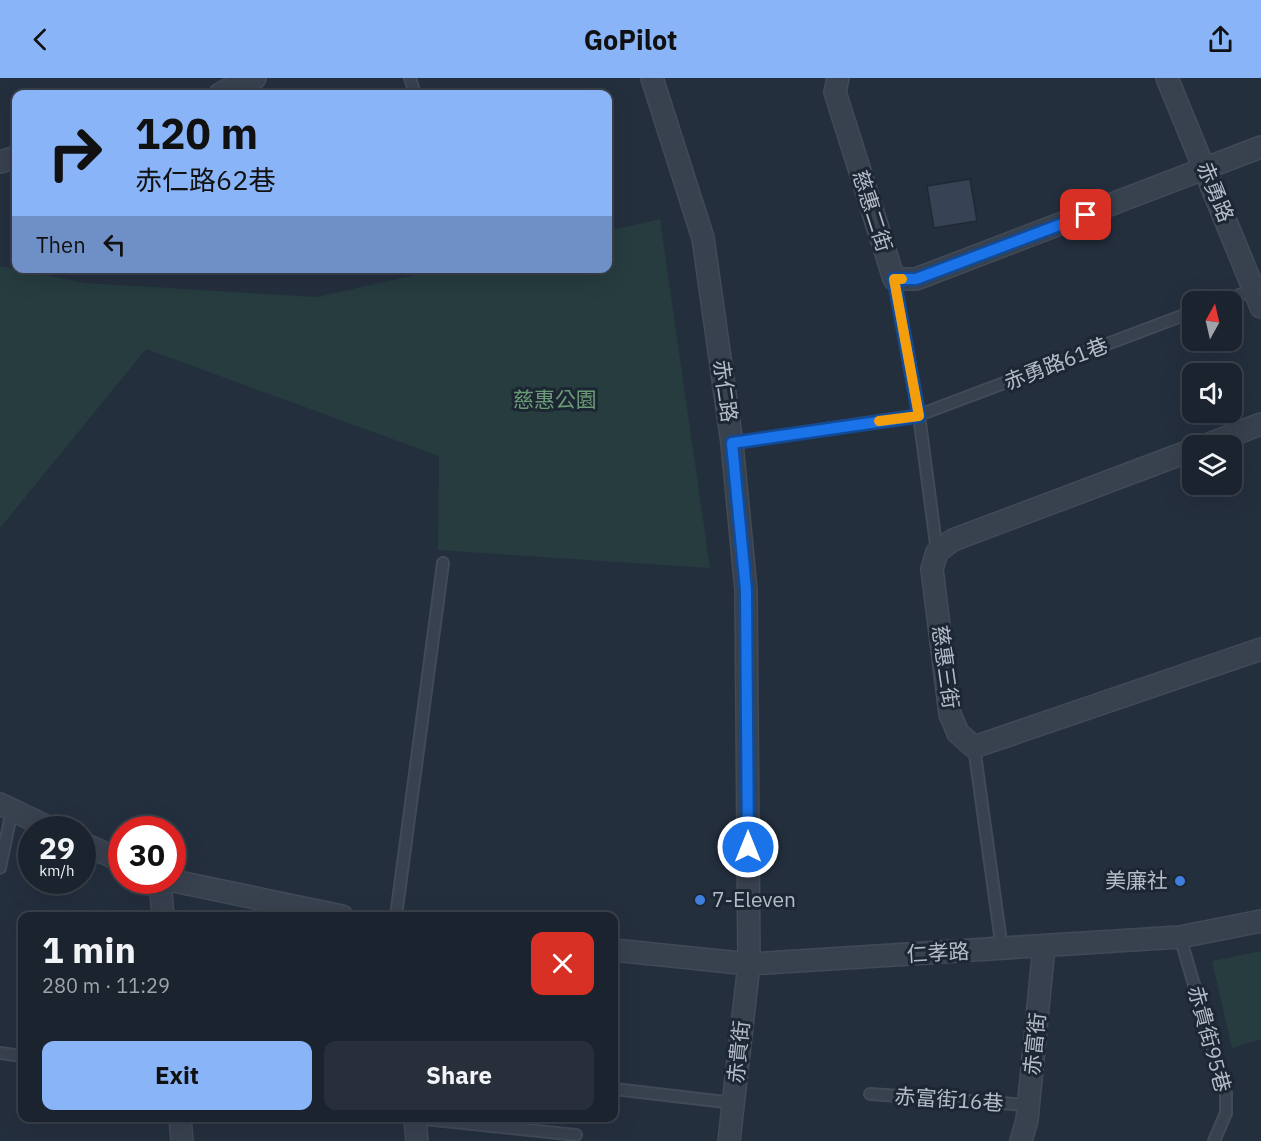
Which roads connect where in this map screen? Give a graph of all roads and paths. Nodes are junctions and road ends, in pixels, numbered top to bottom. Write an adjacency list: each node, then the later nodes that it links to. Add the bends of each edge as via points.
1 (652, 78): 13 (street, 赤仁路, via 703,238)
2 (838, 78): 6 (street, 慈惠二街, via 835,92)
3 (1167, 78): 5 (street, 赤勇路)
4 (1261, 147): 5 (street, 慈惠二街)
5 (1206, 169): 6 (street, 慈惠二街, via 916,279); 7 (street, 赤勇路)
6 (894, 279): 10 (lane)
7 (1258, 294): 8 (lane)
8 (1242, 297)
9 (1182, 316): 10 (lane, 赤勇路61巷)
10 (919, 416): 13 (lane, 赤勇路61巷); 15 (lane)
11 (1261, 424): 12 (street)
12 (1232, 435)
13 (732, 443): 32 (street, 赤仁路, via 746,590)
14 (1182, 454): 15 (street, via 953,540)
15 (937, 552): 18 (street, 慈惠三街, via 932,569 950,714 958,733)
16 (443, 563): 26 (lane)
17 (1261, 649): 18 (street)
18 (974, 747): 30 (lane)
19 (6, 807): 20 (street); 21 (lane)
20 (25, 816)
21 (0, 868)
22 (186, 884): 25 (street)
23 (161, 894): 24 (street)
24 (163, 912)
25 (323, 912)
26 (397, 912)
27 (1261, 921): 28 (street, 仁孝路)
28 (1180, 937): 29 (street, 仁孝路); 47 (lane, 赤貴街95巷, via 1226,1093 1226,1113)
29 (1044, 946): 30 (street, 仁孝路); 38 (street, 赤富街)
30 (1002, 949): 32 (street, 仁孝路)
31 (618, 950): 32 (street, 仁孝路)
32 (749, 964): 37 (street, 赤貴街)
33 (0, 1053): 34 (lane)
34 (18, 1055)
35 (618, 1089): 37 (lane)
36 (870, 1094): 38 (lane, 赤富街16巷)
37 (734, 1103): 45 (street, 赤貴街)
38 (1028, 1105): 46 (street, 赤富街)
39 (180, 1122): 43 (street)
40 (415, 1122): 44 (street)
41 (453, 1122): 42 (lane)
42 (576, 1135)
43 (182, 1141)
44 (417, 1141)
45 (729, 1141)
46 (1021, 1141)
47 (1214, 1141)

